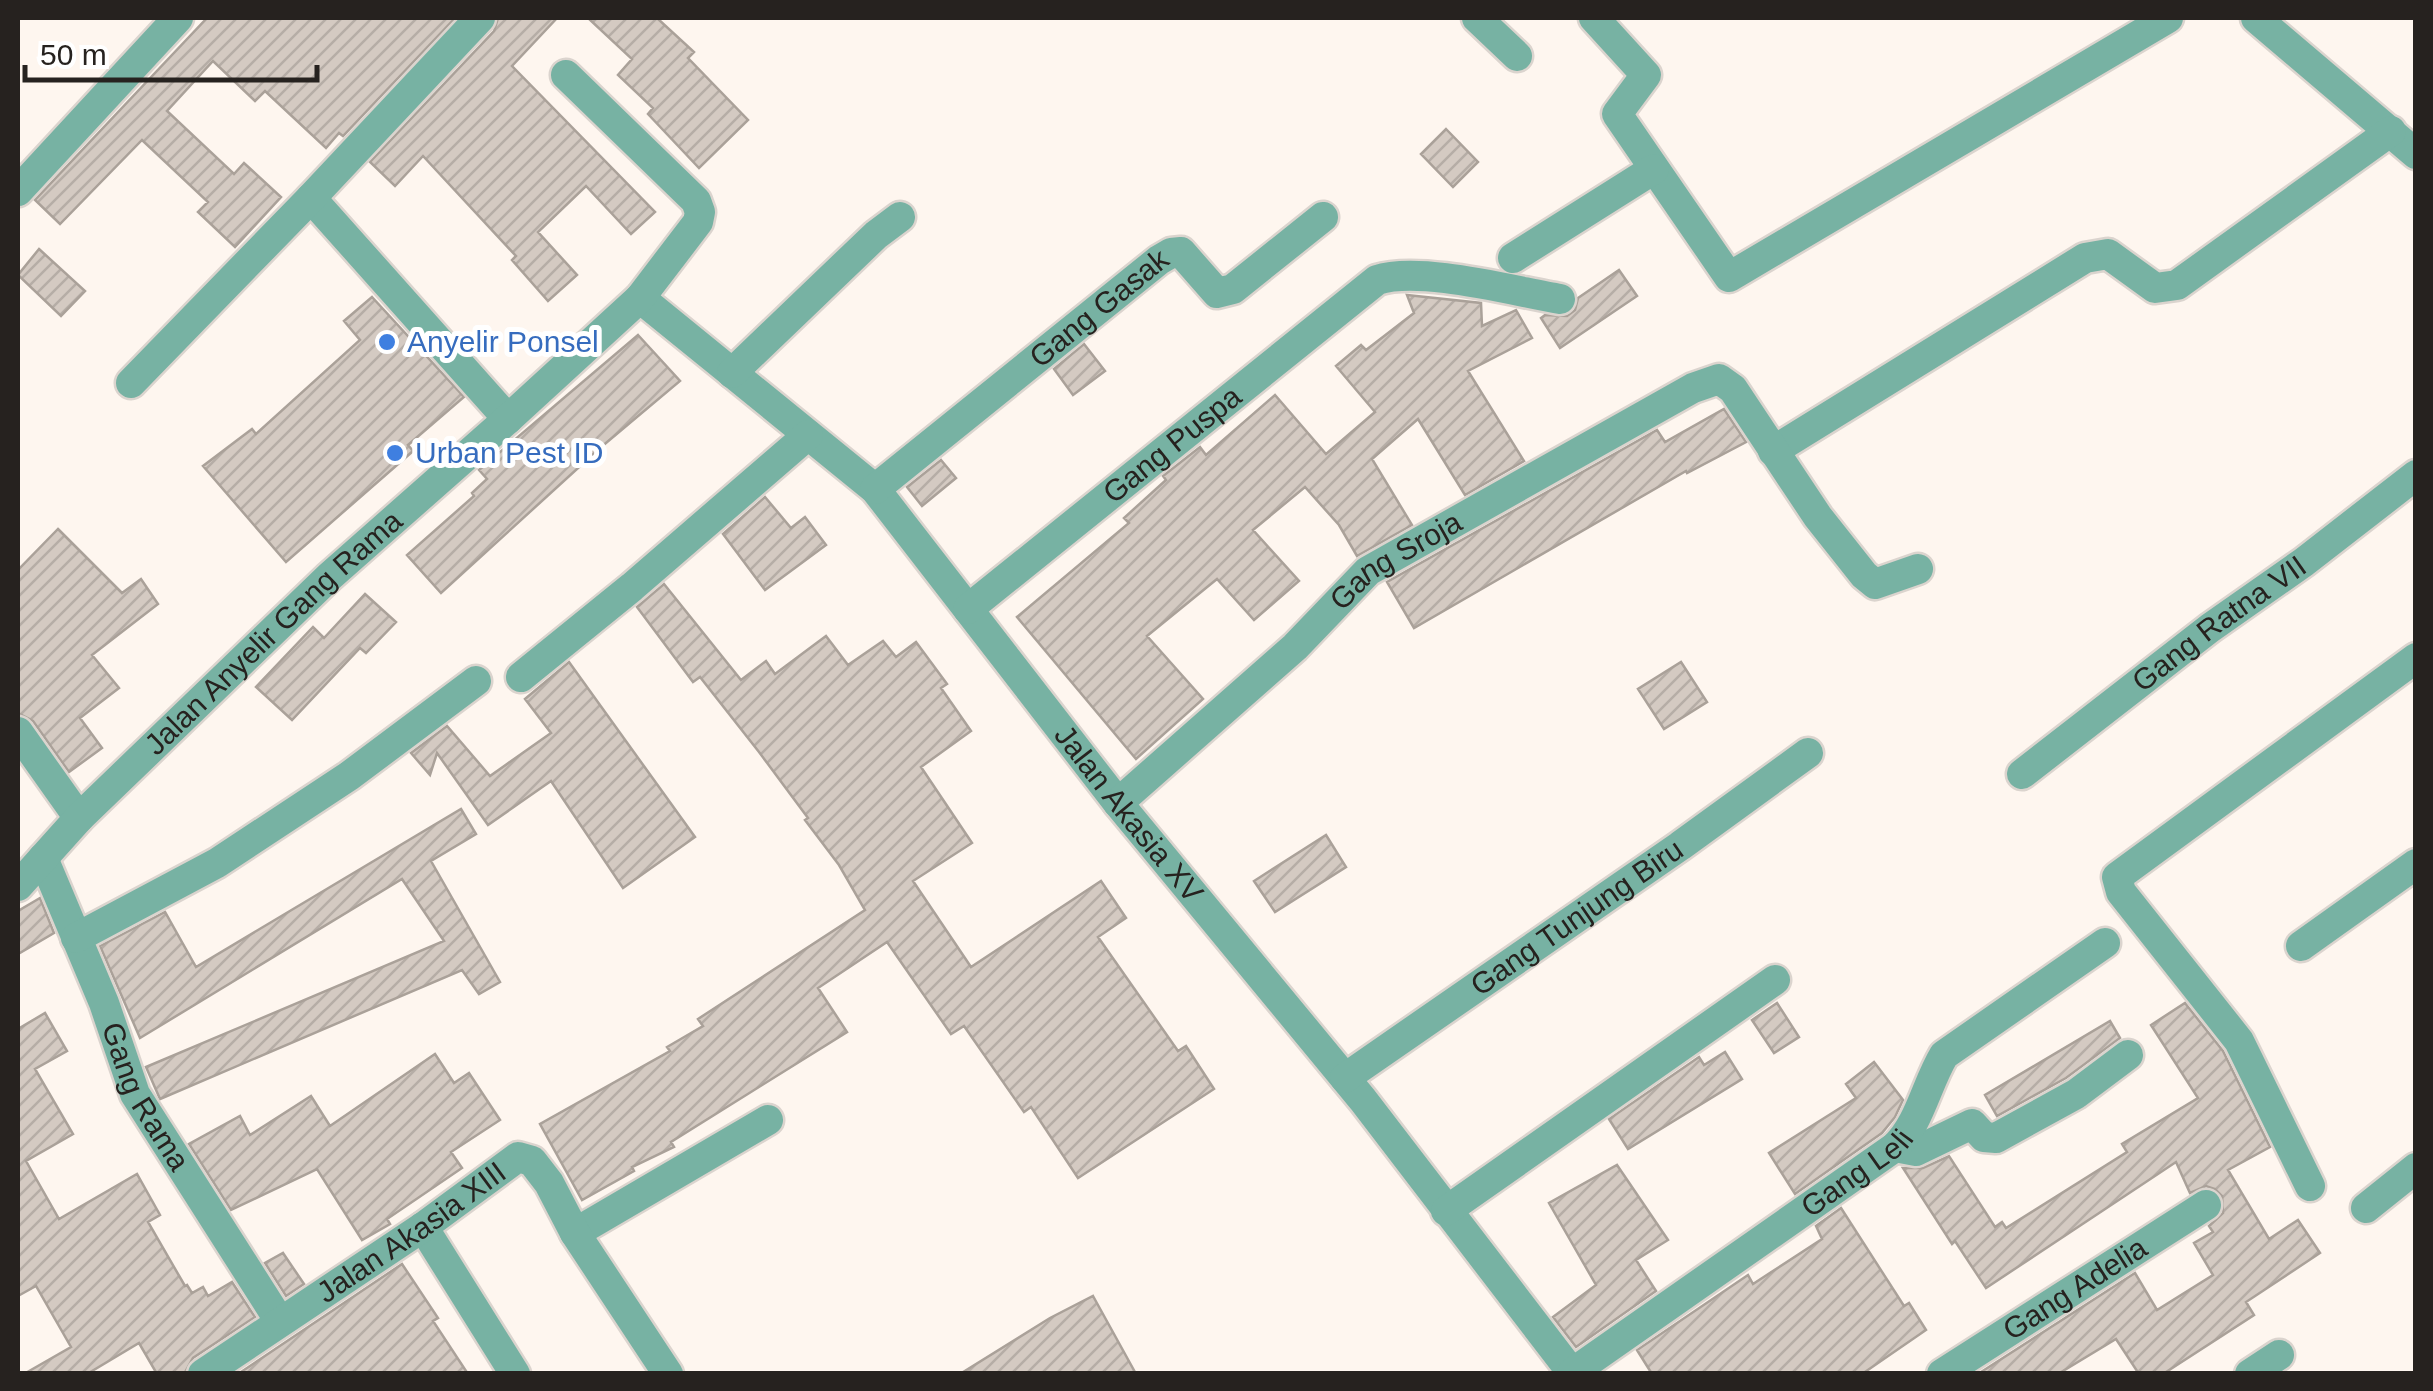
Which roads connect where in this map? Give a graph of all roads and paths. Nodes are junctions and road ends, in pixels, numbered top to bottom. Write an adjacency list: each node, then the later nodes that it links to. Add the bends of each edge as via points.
1 (178, 18): 12 (street)
2 (480, 18): 13 (street)
3 (1478, 18): 7 (street)
4 (1594, 18): 11 (street, via 1646,75 1617,114)
5 (2168, 18): 11 (street, via 1729,277)
6 (2256, 18): 9 (street)
7 (1517, 56)
8 (566, 75): 17 (street, Jalan Anyelir Gang Rama, via 696,200 700,212)
9 (2392, 131): 10 (street); 23 (street, via 2177,285 2155,288 2108,254 2085,258)
10 (2416, 154)
11 (1654, 168): 16 (street)
12 (18, 191)
13 (311, 198): 20 (street); 21 (street)
14 (900, 217): 19 (street)
15 (1323, 217): 25 (street, Gang Gasak, via 1223,293 1210,288 1181,252 1159,260)
16 (1513, 258)
17 (640, 298): 19 (street, Jalan Akasia XV); 21 (street, Jalan Anyelir Gang Rama)
18 (1560, 299): 27 (street, Gang Puspa, via 1422,276 1376,280)
19 (732, 373): 22 (street, Jalan Akasia XV)
20 (131, 382)
21 (508, 419): 35 (street, Jalan Anyelir Gang Rama, via 329,577)
22 (808, 436): 25 (street, Jalan Akasia XV); 29 (street)
23 (1772, 450): 26 (street, via 1875,584); 34 (street, Gang Sroja, via 1733,389 1719,379 1693,388 1368,572 1295,647)
24 (2416, 476): 33 (street, Gang Ratna VII)
25 (875, 489): 27 (street, Jalan Akasia XV)
26 (1918, 569)
27 (968, 609): 34 (street, Jalan Akasia XV)
28 (2416, 658): 48 (street, via 2117,877 2121,892 2240,1041)
29 (521, 677)
30 (476, 681): 39 (street, via 217,863)
31 (18, 732): 35 (street)
32 (1808, 753): 44 (street, Gang Tunjung Biru)
33 (2022, 774)
34 (1118, 803): 44 (street, Jalan Akasia XV)
35 (80, 818): 36 (street, Jalan Anyelir Gang Rama)
36 (43, 858): 38 (street, Jalan Anyelir Gang Rama); 39 (street, Gang Rama)
37 (2416, 864): 41 (street)
38 (18, 886)
39 (76, 938): 54 (street, Gang Rama, via 135,1094)
40 (2105, 943): 46 (street, Gang Leli, via 1944,1055 1909,1134)
41 (2302, 946)
42 (1775, 980): 51 (street)
43 (2128, 1055): 46 (street, via 2076,1094 1996,1138 1984,1137 1972,1124 1916,1151)
44 (1344, 1078): 51 (street, Jalan Akasia XV)
45 (768, 1120): 53 (street)
46 (1894, 1146): 56 (street, Gang Leli)
47 (2416, 1168): 50 (street)
48 (2310, 1186)
49 (2206, 1205): 60 (street, Gang Adelia)
50 (2366, 1208)
51 (1446, 1211): 56 (street, Jalan Akasia XV)
52 (423, 1227): 53 (street, Jalan Akasia XIII, via 518,1158 538,1168); 54 (street, Jalan Akasia XIII); 58 (street)
53 (575, 1233): 59 (street, Jalan Akasia XIII)
54 (279, 1320): 57 (street, Jalan Akasia XIII)
55 (2279, 1355): 61 (street)
56 (1572, 1373)
57 (203, 1374)
58 (515, 1374)
59 (668, 1374)
60 (1942, 1374)
61 (2250, 1374)

